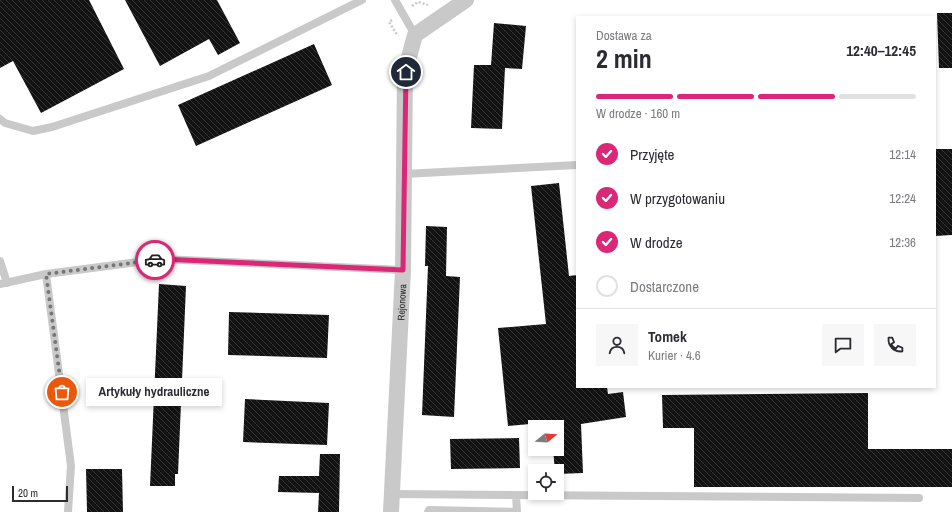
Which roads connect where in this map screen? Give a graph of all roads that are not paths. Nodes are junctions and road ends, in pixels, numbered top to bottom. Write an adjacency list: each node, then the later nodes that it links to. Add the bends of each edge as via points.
1 (362, 0): 5 (lane, via 209,76 52,128 32,131)
2 (395, 0): 4 (lane)
3 (466, 0): 4 (street)
4 (415, 35): 7 (street, Rejonowa, via 406,72)
5 (0, 119)
6 (576, 165): 7 (lane)
7 (404, 174): 9 (street, Rejonowa)
8 (0, 261): 11 (lane)
9 (403, 270): 10 (lane, via 161,259); 12 (street, Rejonowa)
10 (46, 274): 11 (lane); 15 (lane, via 71,466)
11 (4, 283)
12 (391, 494): 13 (lane); 16 (street, Rejonowa)
13 (516, 496): 14 (lane); 18 (lane)
14 (918, 498)
15 (68, 512)
16 (391, 512)
17 (428, 512): 18 (lane)
18 (517, 512)

